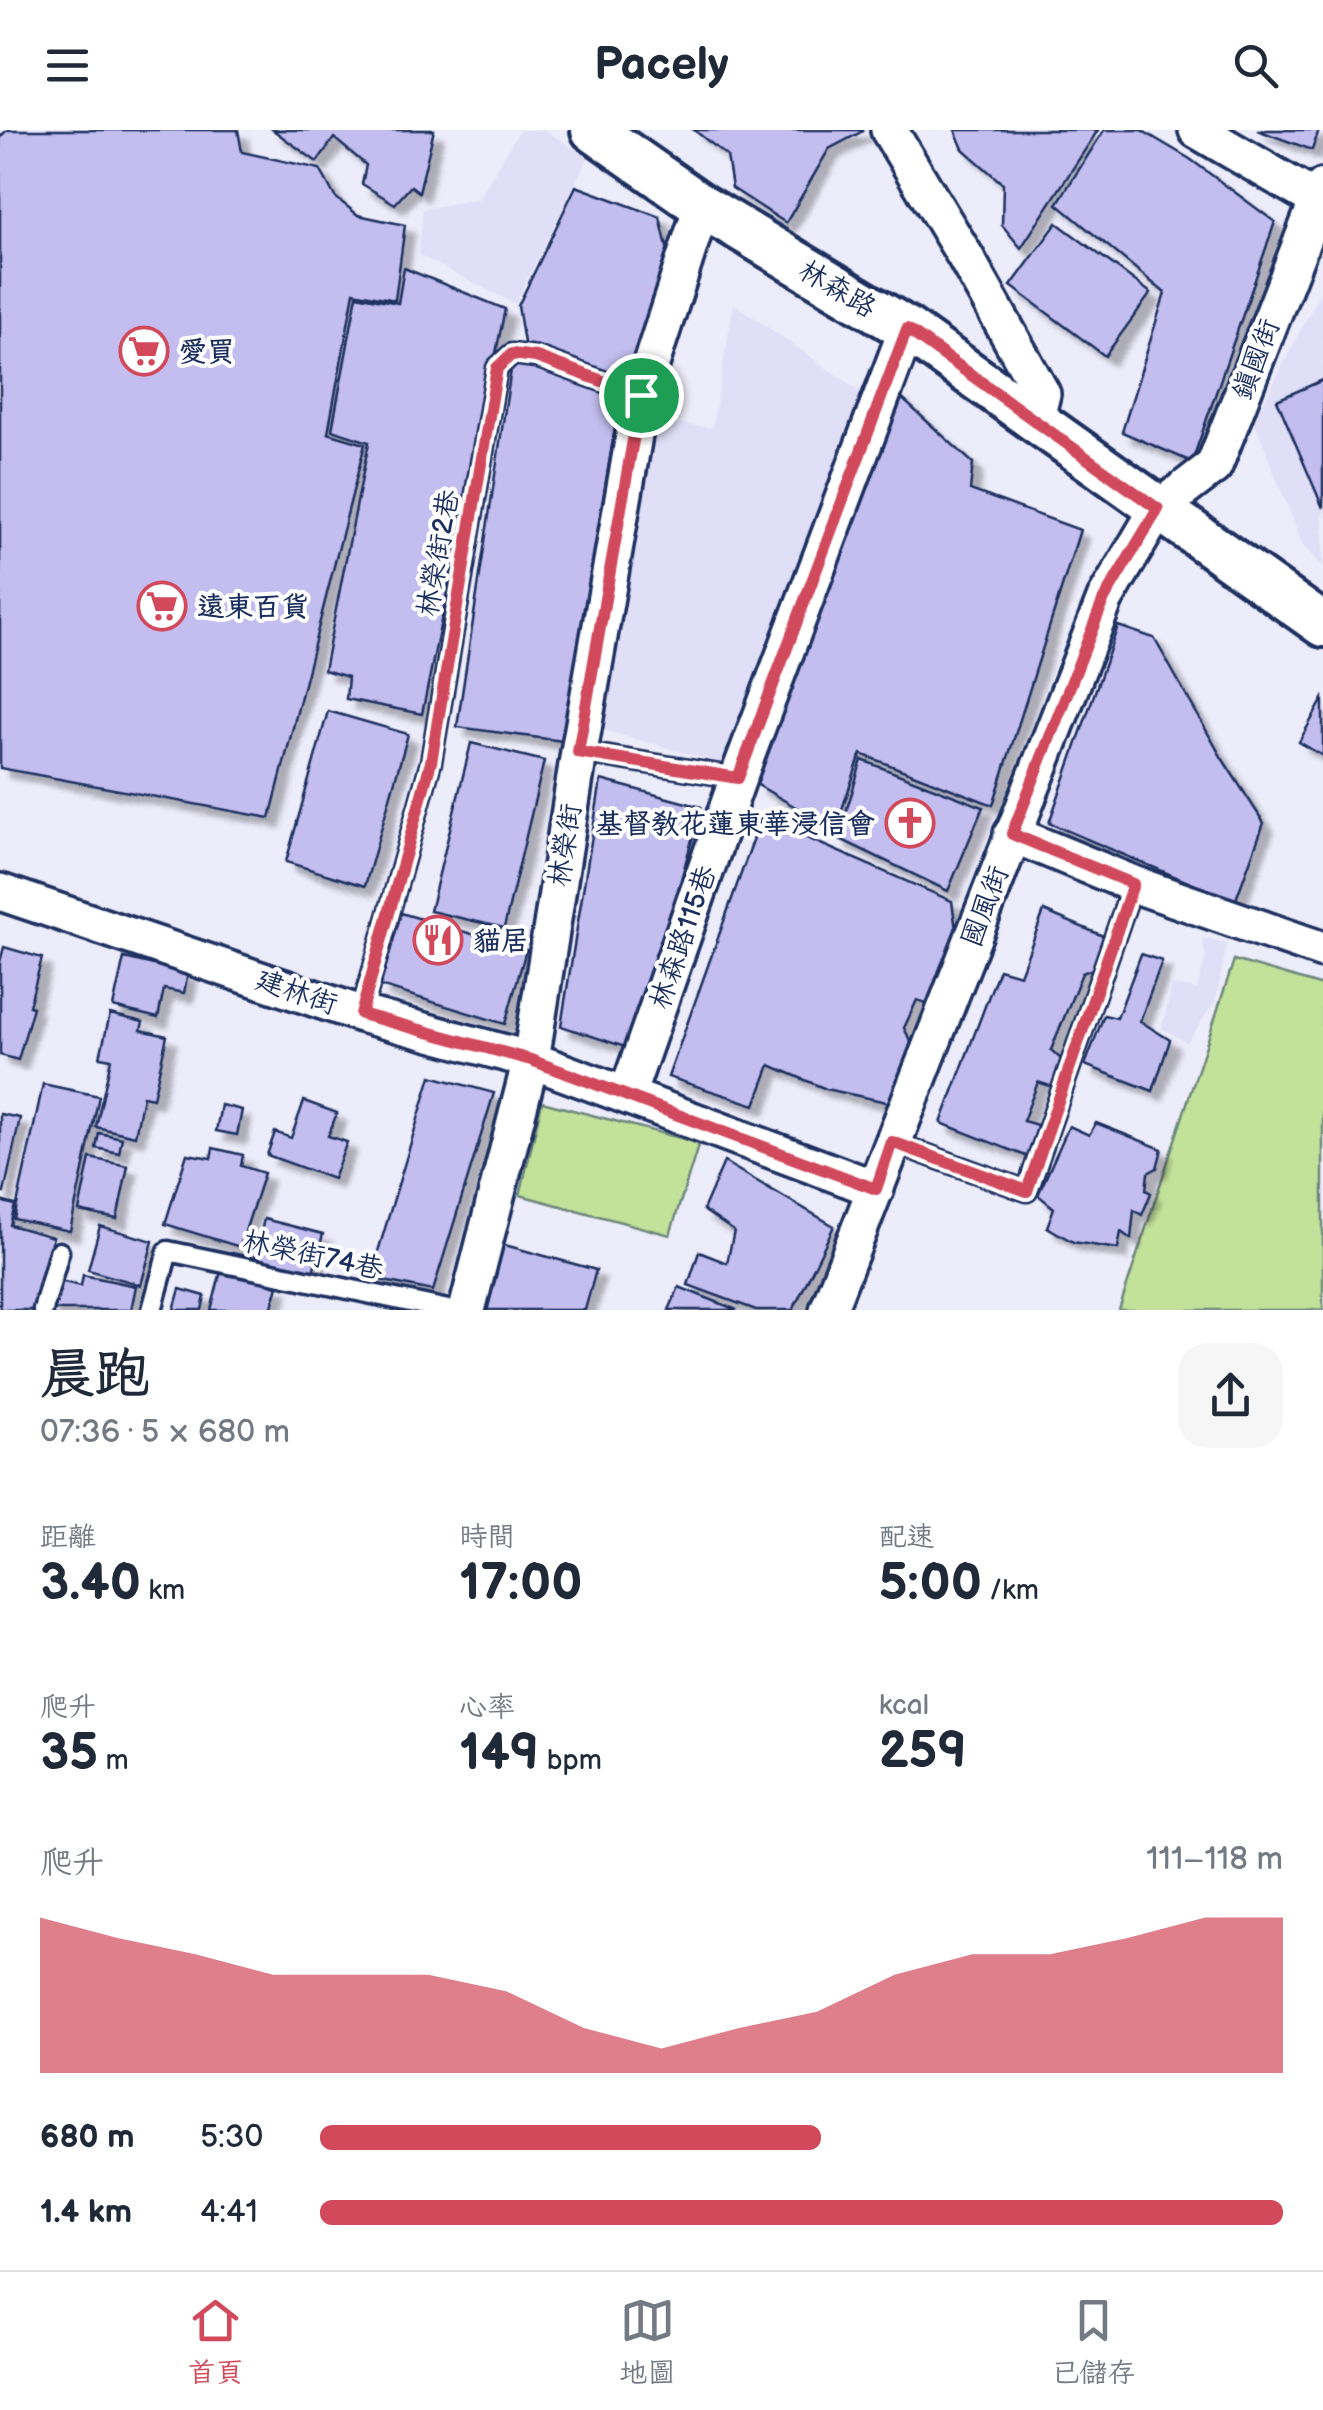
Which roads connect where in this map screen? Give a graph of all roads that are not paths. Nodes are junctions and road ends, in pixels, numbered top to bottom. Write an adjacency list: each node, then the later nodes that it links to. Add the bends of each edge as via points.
1 (593, 130): 5 (street, 林森路)
2 (889, 130): 8 (street, via 1042,394)
3 (1197, 130): 4 (street)
4 (1321, 197): 9 (street, 鎮國街, via 1214,466)
5 (702, 206): 6 (street, 林森路); 7 (street, 林榮街)
6 (907, 329): 8 (street, 林森路); 12 (street, 林森路115巷)
7 (641, 395): 11 (street, 林榮街); 17 (lane, 林榮街2巷, via 536,357 512,354 497,368 431,762)
8 (1035, 422): 9 (street, 林森路)
9 (1158, 509): 10 (street, 林森路); 13 (street, 國風街, via 1104,599)
10 (1323, 625)
11 (578, 752): 12 (lane); 18 (street, 林榮街)
12 (738, 778): 19 (street, 林森路115巷)
13 (1012, 834): 14 (street); 20 (street, 國風街)
14 (1133, 884): 16 (street); 20 (lane, via 1027,1191)
15 (0, 892): 17 (street, 建林街)
16 (1323, 950)
17 (361, 1014): 18 (street, 建林街)
18 (531, 1060): 19 (street, 建林街); 26 (street, 林榮街)
19 (627, 1095): 21 (street, 建林街)
20 (892, 1142): 21 (street, 國風街)
21 (876, 1189): 27 (street, 國風街)
22 (59, 1252): 23 (lane)
23 (43, 1310)
24 (152, 1310): 25 (lane, 林榮街74巷, via 168,1251)
25 (448, 1310)
26 (468, 1310)
27 (828, 1310)

